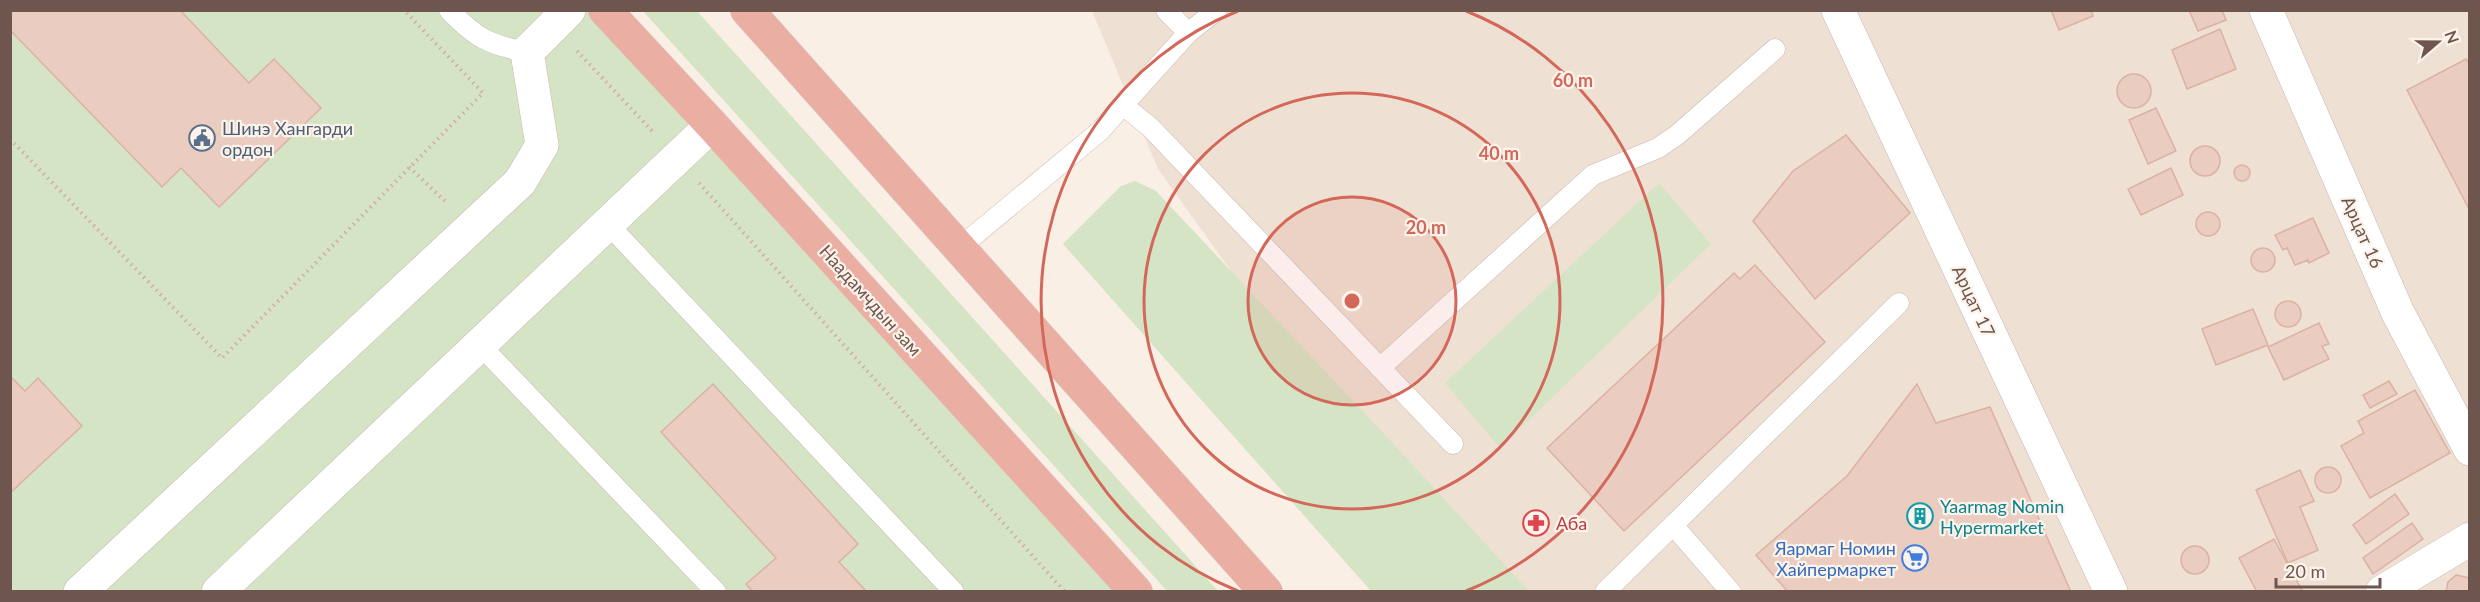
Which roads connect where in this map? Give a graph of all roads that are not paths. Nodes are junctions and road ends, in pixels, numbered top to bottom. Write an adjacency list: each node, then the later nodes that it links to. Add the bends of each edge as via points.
1 (449, 10): 11 (lane, via 481,39)
2 (605, 10): 13 (highway, Наадамчдын зам)
3 (747, 10): 15 (highway)
4 (1166, 10): 9 (lane)
5 (1217, 10): 9 (lane)
6 (1838, 10): 31 (street, Арцат 17)
7 (2266, 10): 20 (street, Арцат 16, via 2398,313)
8 (561, 18): 11 (street)
9 (1188, 33): 12 (lane)
10 (1775, 49): 18 (lane, via 1677,135 1658,148 1593,175)
11 (527, 51): 23 (street, via 542,145 520,182)
12 (1123, 105): 15 (lane, via 1100,131); 18 (lane, via 1151,128)
13 (712, 125): 14 (street); 27 (highway, Наадамчдын зам)
14 (608, 223): 17 (street); 26 (lane)
15 (959, 248): 28 (highway)
16 (1899, 303): 21 (lane)
17 (480, 345): 24 (street); 25 (lane)
18 (1380, 368): 19 (lane)
19 (1453, 444)
20 (2469, 449)
21 (1673, 525): 29 (lane); 30 (lane)
22 (2469, 539): 32 (street)
23 (80, 591)
24 (218, 591)
25 (716, 591)
26 (954, 591)
27 (1136, 591)
28 (1266, 591)
29 (1606, 591)
30 (1731, 591)
31 (2110, 591)
32 (2382, 591)

